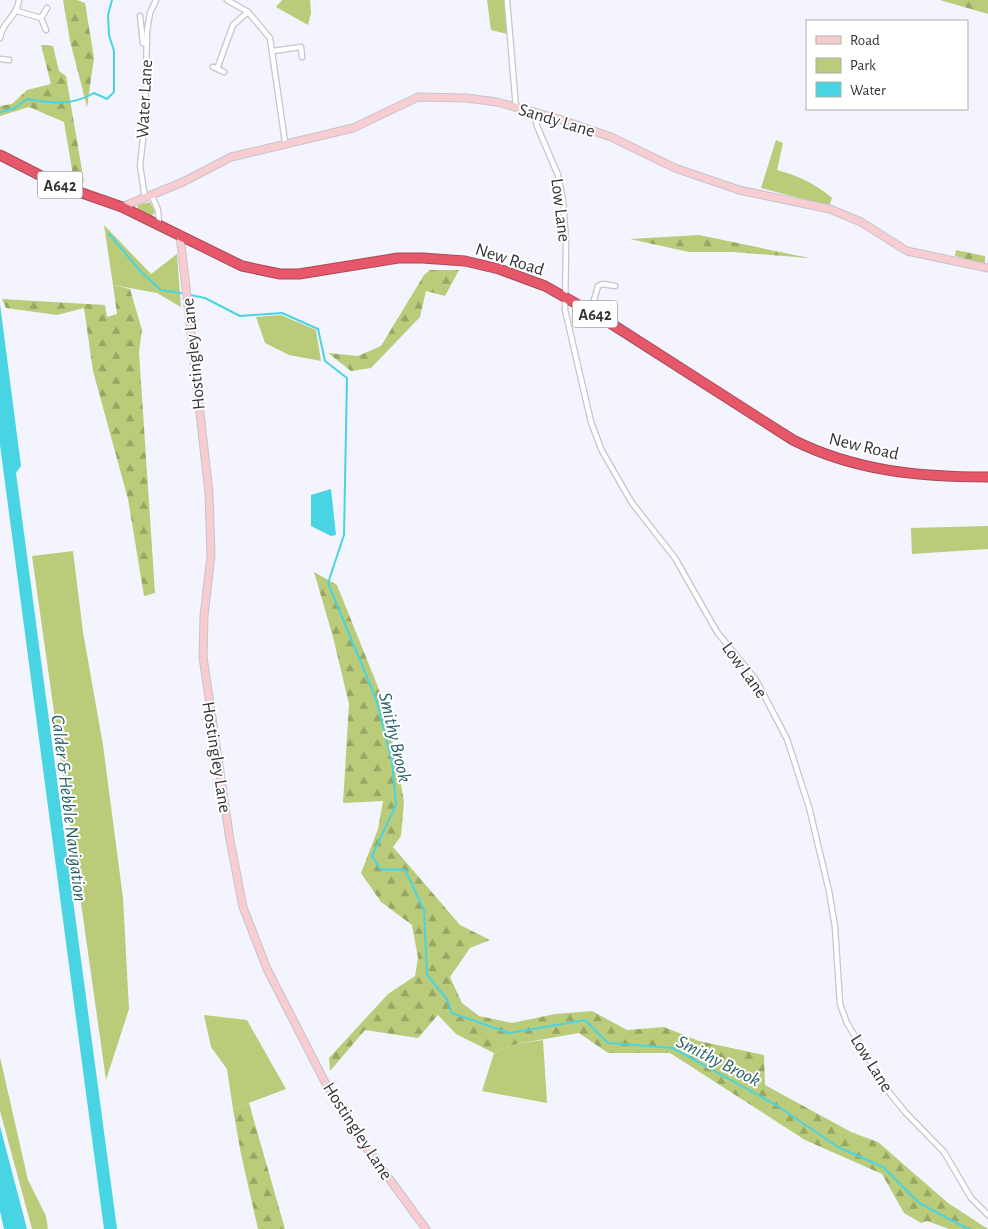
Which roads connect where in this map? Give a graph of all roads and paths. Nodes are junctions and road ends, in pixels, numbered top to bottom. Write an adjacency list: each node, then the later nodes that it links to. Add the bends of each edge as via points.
1 (19, 0): 6 (street)
2 (156, 0): 12 (street, Water Lane, via 150,13)
3 (227, 0): 7 (street)
4 (507, 0): 20 (street)
5 (47, 8): 9 (street)
6 (17, 11): 9 (street); 11 (street)
7 (248, 12): 15 (street, via 270,38); 19 (street, via 233,25 215,68)
8 (140, 16): 12 (street, via 143,43)
9 (41, 18): 10 (street)
10 (46, 30)
11 (0, 38)
12 (146, 44): 24 (street, Water Lane, via 145,120 140,166)
13 (301, 47): 14 (street); 15 (street); 16 (street)
14 (307, 47)
15 (273, 51): 22 (street)
16 (302, 56)
17 (0, 59): 18 (street)
18 (9, 60)
19 (224, 72)
20 (516, 108): 21 (main road, Sandy Lane); 22 (main road, Sandy Lane, via 466,98 418,97 353,128)
21 (534, 112): 28 (main road, Sandy Lane, via 611,137 675,168 739,190 830,209 861,222 907,251); 30 (street, Low Lane, via 558,175 563,200)
22 (285, 142): 24 (main road, Sandy Lane, via 231,157)
23 (0, 155): 25 (highway, New Road / A642, via 59,185)
24 (148, 197): 25 (main road, Sandy Lane); 26 (street, Water Lane, via 158,210)
25 (122, 207): 26 (highway, New Road / A642)
26 (160, 224): 27 (highway, New Road / A642)
27 (180, 235): 30 (highway, New Road / A642, via 234,262 261,271 299,274 398,258 447,259 499,269 545,286); 34 (main road, Hostingley Lane, via 209,492 211,555 203,657 243,907 267,969 326,1084 355,1132)
28 (988, 268)
29 (615, 286): 31 (street, via 598,286)
30 (564, 297): 31 (highway, New Road / A642); 33 (street, Low Lane, via 568,328 591,422 602,451 632,503 675,558 718,632 756,680 787,739 809,807 830,891 840,1004 847,1023 888,1091 944,1152 970,1198)
31 (591, 312): 32 (highway, New Road / A642, via 793,440 840,461 882,470)
32 (988, 477)
33 (988, 1215)
34 (426, 1229)

